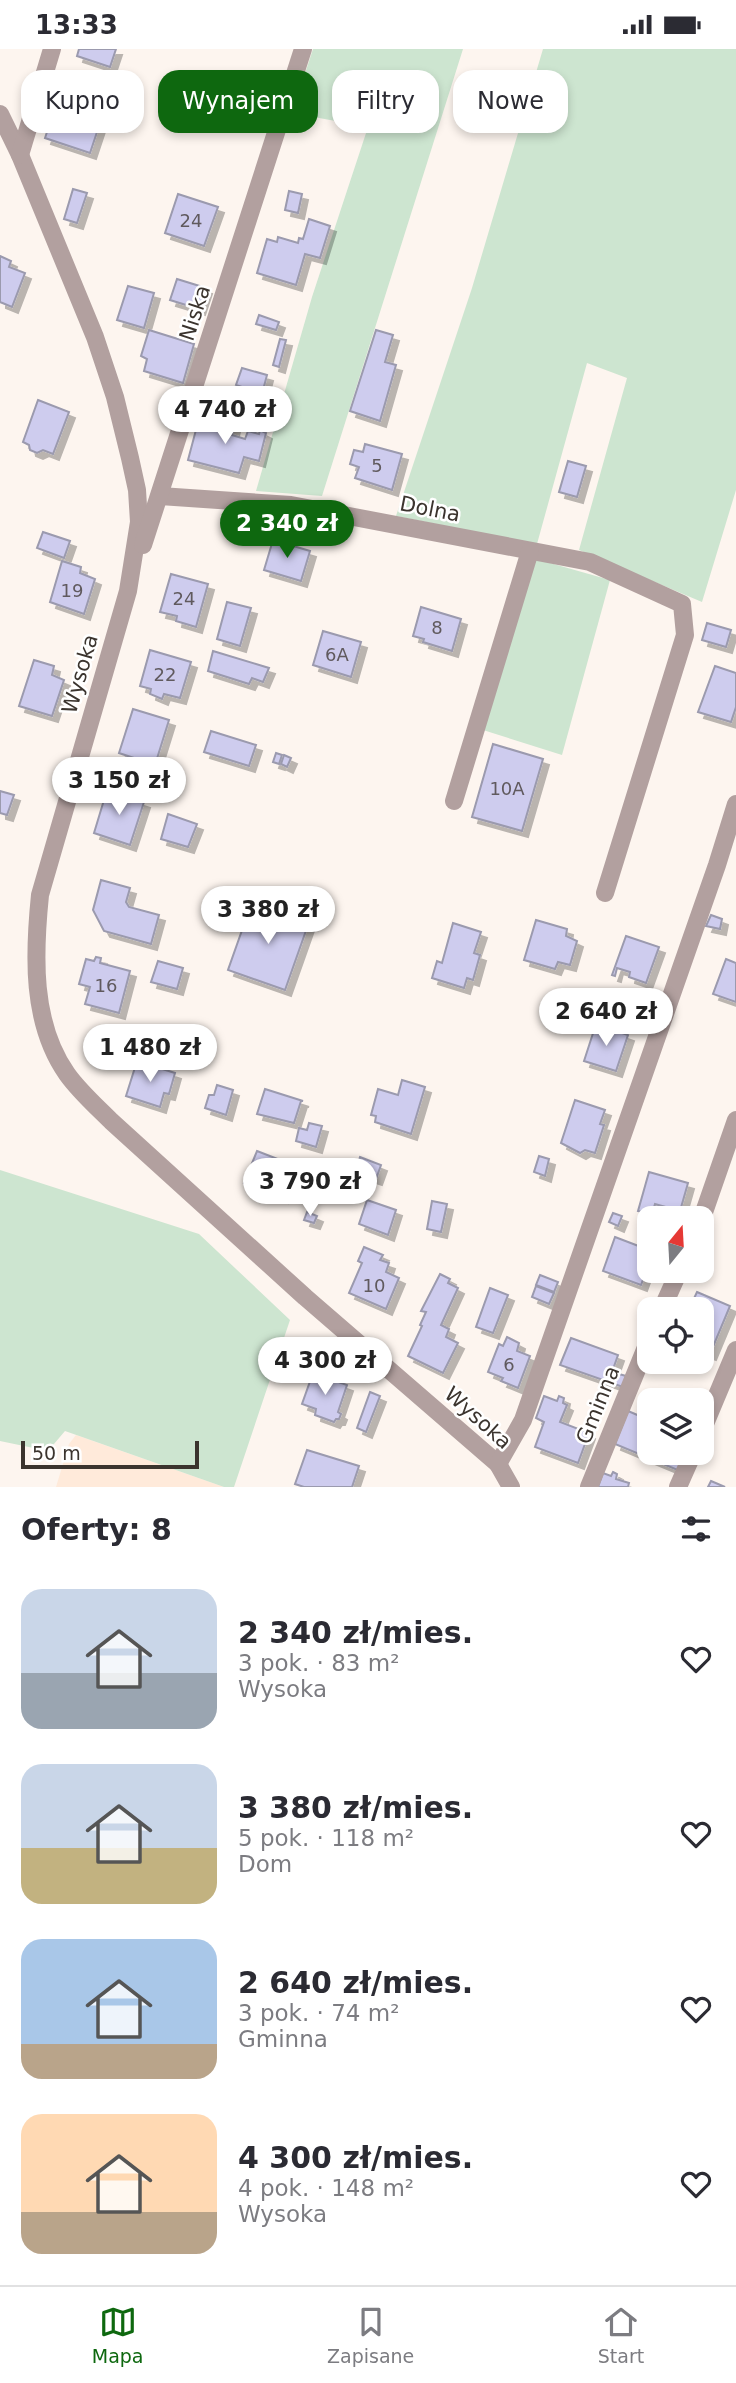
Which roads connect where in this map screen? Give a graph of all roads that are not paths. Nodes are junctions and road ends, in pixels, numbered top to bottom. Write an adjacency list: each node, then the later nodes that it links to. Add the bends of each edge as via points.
1 (52, 49): 4 (street)
2 (303, 49): 5 (street, Niska)
3 (0, 114): 4 (street, Wysoka)
4 (19, 155): 7 (street, Wysoka, via 95,337 121,422 137,490 139,522)
5 (160, 496): 6 (street, Dolna, via 291,505); 7 (street, Niska)
6 (530, 551): 8 (street); 10 (street, Dolna, via 590,562 682,604 685,635)
7 (128, 591): 16 (street, Wysoka, via 40,895 35,944 41,1009 50,1042 66,1073 111,1121)
8 (454, 801)
9 (736, 804): 16 (street, via 523,1420)
10 (605, 893)
11 (736, 1121): 12 (street)
12 (706, 1206)
13 (736, 1350): 15 (street)
14 (637, 1369): 19 (street, Gminna)
15 (714, 1402)
16 (498, 1465): 18 (street, Wysoka)
17 (687, 1465): 20 (street)
18 (511, 1487)
19 (589, 1487)
20 (678, 1487)

